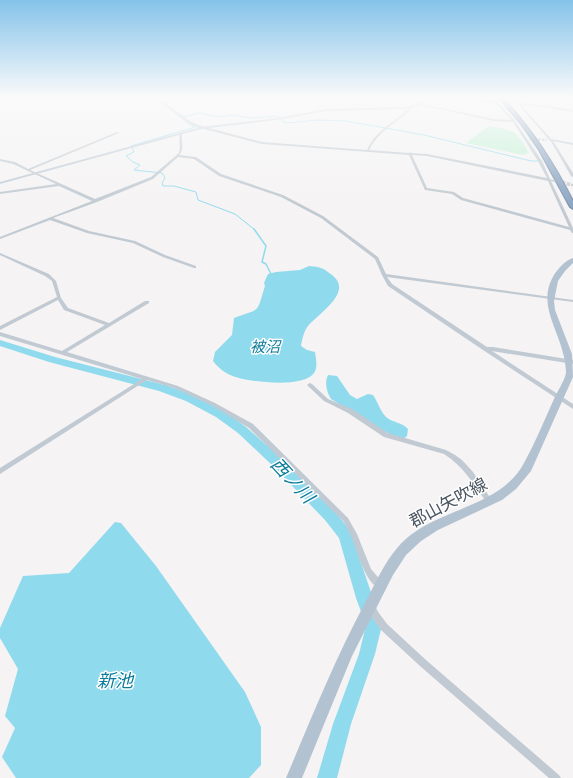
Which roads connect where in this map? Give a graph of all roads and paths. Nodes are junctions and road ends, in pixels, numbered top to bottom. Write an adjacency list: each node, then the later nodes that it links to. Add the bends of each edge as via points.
1 (115, 134): 19 (street)
2 (176, 134): 20 (main road)
3 (181, 134): 17 (street, via 182,149)
4 (227, 134): 15 (street, via 267,144)
5 (379, 134): 15 (street)
6 (523, 134): 10 (street)
7 (531, 134): 29 (highway)
8 (537, 134): 27 (highway)
9 (545, 134): 13 (street)
10 (525, 138): 11 (street); 22 (street)
11 (530, 139)
12 (547, 140): 13 (street)
13 (551, 141): 14 (street); 21 (street)
14 (573, 144)
15 (368, 150): 16 (street)
16 (410, 153): 22 (street); 31 (street, via 426,189 453,193 465,200)
17 (178, 156): 28 (street, via 148,180); 36 (street, via 195,158 220,175 282,196 322,217 377,258)
18 (0, 160): 19 (street)
19 (27, 170): 20 (street)
20 (34, 173): 24 (main road); 25 (street)
21 (573, 176)
22 (549, 180): 23 (street); 31 (street)
23 (554, 181)
24 (0, 183)
25 (60, 185): 26 (street); 28 (street)
26 (0, 193)
27 (573, 194)
28 (96, 201): 30 (street)
29 (573, 207)
30 (51, 219): 32 (street); 35 (street, via 88,232 134,242)
31 (572, 231)
32 (0, 238)
33 (0, 254): 37 (street, via 47,275 54,281)
34 (573, 260): 38 (main road, 郡山矢吹線, via 557,275)
35 (195, 267)
36 (384, 275): 38 (street); 44 (street, via 390,285)
37 (59, 298): 41 (street, via 69,311); 42 (street)
38 (552, 299): 39 (street); 46 (main road, 郡山矢吹線, via 551,308)
39 (573, 301)
40 (147, 302): 41 (street)
41 (110, 325): 45 (street)
42 (0, 328)
43 (0, 334): 45 (street)
44 (484, 349): 46 (street); 49 (street)
45 (62, 353): 47 (street)
46 (571, 362): 49 (main road, 郡山矢吹線, via 570,374)
47 (147, 378): 51 (street); 53 (street, via 176,387 213,404 251,426 346,520 354,533 367,569)
48 (310, 385): 52 (street, via 326,400 350,411 386,435 453,456 460,461)
49 (560, 399): 50 (street); 52 (main road, 郡山矢吹線, via 527,468 512,486)
50 (573, 407)
51 (0, 471)
52 (489, 502): 53 (main road, 郡山矢吹線, via 434,526 417,537 402,551)
53 (382, 586): 54 (main road, 郡山矢吹線)
54 (368, 612): 55 (main road, 郡山矢吹線, via 347,651); 56 (street)
55 (294, 778)
56 (556, 778)

